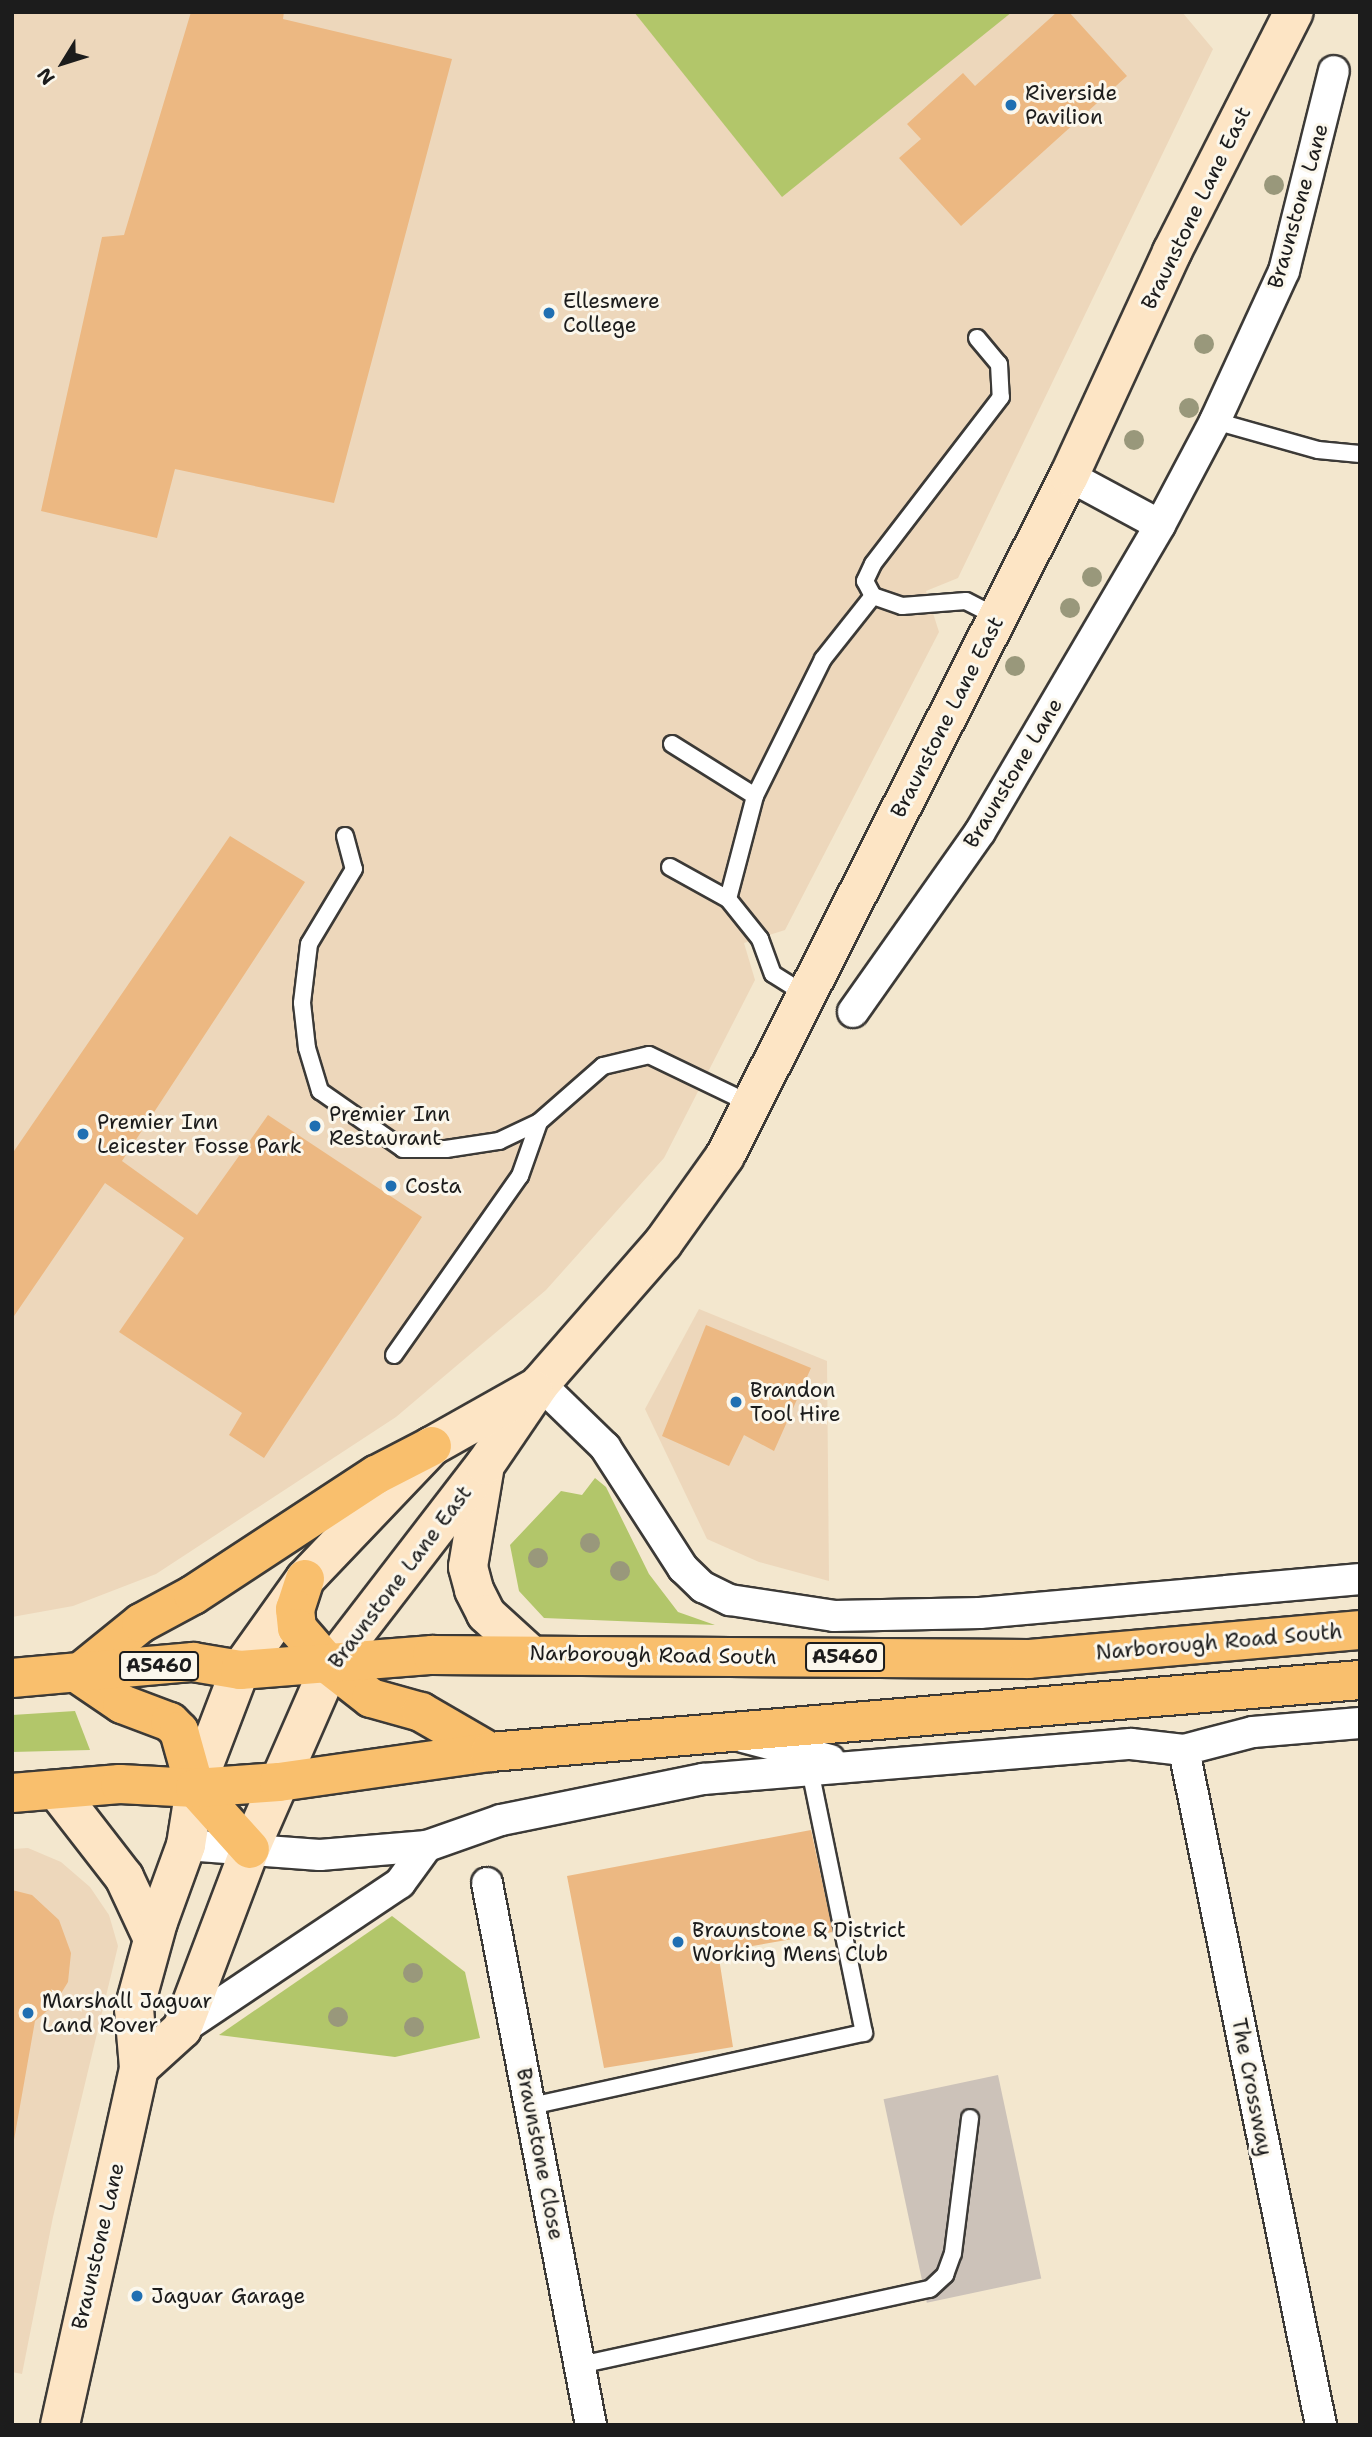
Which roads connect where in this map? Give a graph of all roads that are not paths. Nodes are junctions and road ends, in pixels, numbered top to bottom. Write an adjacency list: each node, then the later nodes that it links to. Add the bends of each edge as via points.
1 (1294, 12): 6 (street, Braunstone Lane East, via 1172,252)
2 (1334, 71): 4 (street, Braunstone Lane, via 1284,271)
3 (977, 338): 8 (lane, via 999,364 1001,397 873,564 865,581)
4 (1215, 421): 5 (lane, via 1318,450); 7 (street, Braunstone Lane)
5 (1360, 454)
6 (1069, 477): 7 (street); 9 (street, Braunstone Lane East)
7 (1160, 525): 16 (street, Braunstone Lane, via 980,832)
8 (873, 596): 9 (lane, via 902,606 966,601); 11 (lane, via 823,659)
9 (998, 617): 15 (street, Braunstone Lane East)
10 (671, 744): 11 (lane)
11 (755, 796): 14 (lane)
12 (345, 836): 18 (lane, via 354,869 309,944 302,1003 307,1048 320,1091 403,1149 446,1149 499,1141)
13 (670, 867): 14 (lane)
14 (727, 899): 15 (lane, via 760,939 773,974)
15 (806, 995): 17 (street, Braunstone Lane East)
16 (853, 1012)
17 (751, 1104): 18 (lane, via 649,1055 603,1066); 20 (street, Braunstone Lane East, via 725,1156 663,1243)
18 (538, 1122): 19 (lane, via 520,1176)
19 (394, 1355)
20 (541, 1384): 21 (street, Braunstone Lane East); 22 (street, Braunstone Lane East); 24 (street, via 605,1447 683,1569 703,1587 730,1600 834,1616 980,1613)
21 (432, 1446): 23 (street, Braunstone Lane East); 29 (main road, via 376,1475 193,1595 141,1623)
22 (485, 1465): 26 (street, via 468,1566 486,1614); 27 (street, Braunstone Lane East)
23 (305, 1579): 27 (main road, via 295,1609 297,1628); 28 (street, Braunstone Lane East)
24 (1360, 1579)
25 (1360, 1630): 26 (main road, Narborough Road South / A5460, via 1029,1659)
26 (530, 1654): 27 (main road, Narborough Road South / A5460, via 432,1655)
27 (330, 1666): 28 (main road, Narborough Road South / A5460); 35 (main road, via 371,1698 421,1712); 38 (street, Braunstone Lane East)
28 (240, 1670): 29 (main road, A5460, via 193,1662); 39 (street, Braunstone Lane East)
29 (78, 1674): 30 (main road, A5460); 39 (main road, via 122,1704 170,1722 179,1731)
30 (12, 1678)
31 (1360, 1680): 33 (main road)
32 (1360, 1723): 34 (street, via 1253,1732)
33 (733, 1735): 35 (main road); 36 (street)
34 (1184, 1750): 36 (street, via 1131,1744 901,1760); 54 (street, The Crossway)
35 (490, 1752): 38 (main road)
36 (857, 1768): 37 (street)
37 (810, 1769): 43 (street, via 703,1779 616,1794 501,1820); 49 (lane, via 864,2033)
38 (279, 1782): 39 (main road); 44 (street)
39 (195, 1788): 40 (main road, via 120,1784); 42 (street, Braunstone Lane); 44 (main road)
40 (58, 1792): 41 (main road); 46 (street, via 124,1877)
41 (12, 1793)
42 (186, 1845): 44 (street); 46 (street, Braunstone Lane)
43 (427, 1846): 44 (street, via 320,1855); 47 (street, via 400,1883)
44 (250, 1849): 47 (street)
45 (487, 1882): 49 (street, Braunstone Close)
46 (153, 1939): 48 (street, Braunstone Lane, via 134,2008)
47 (182, 2029): 48 (street)
48 (139, 2068): 52 (street, Braunstone Lane)
49 (531, 2106): 51 (street, Braunstone Close)
50 (970, 2118): 51 (lane, via 953,2253 945,2275 930,2289)
51 (580, 2365): 53 (street, Braunstone Close)
52 (60, 2425)
53 (591, 2425)
54 (1320, 2425)

